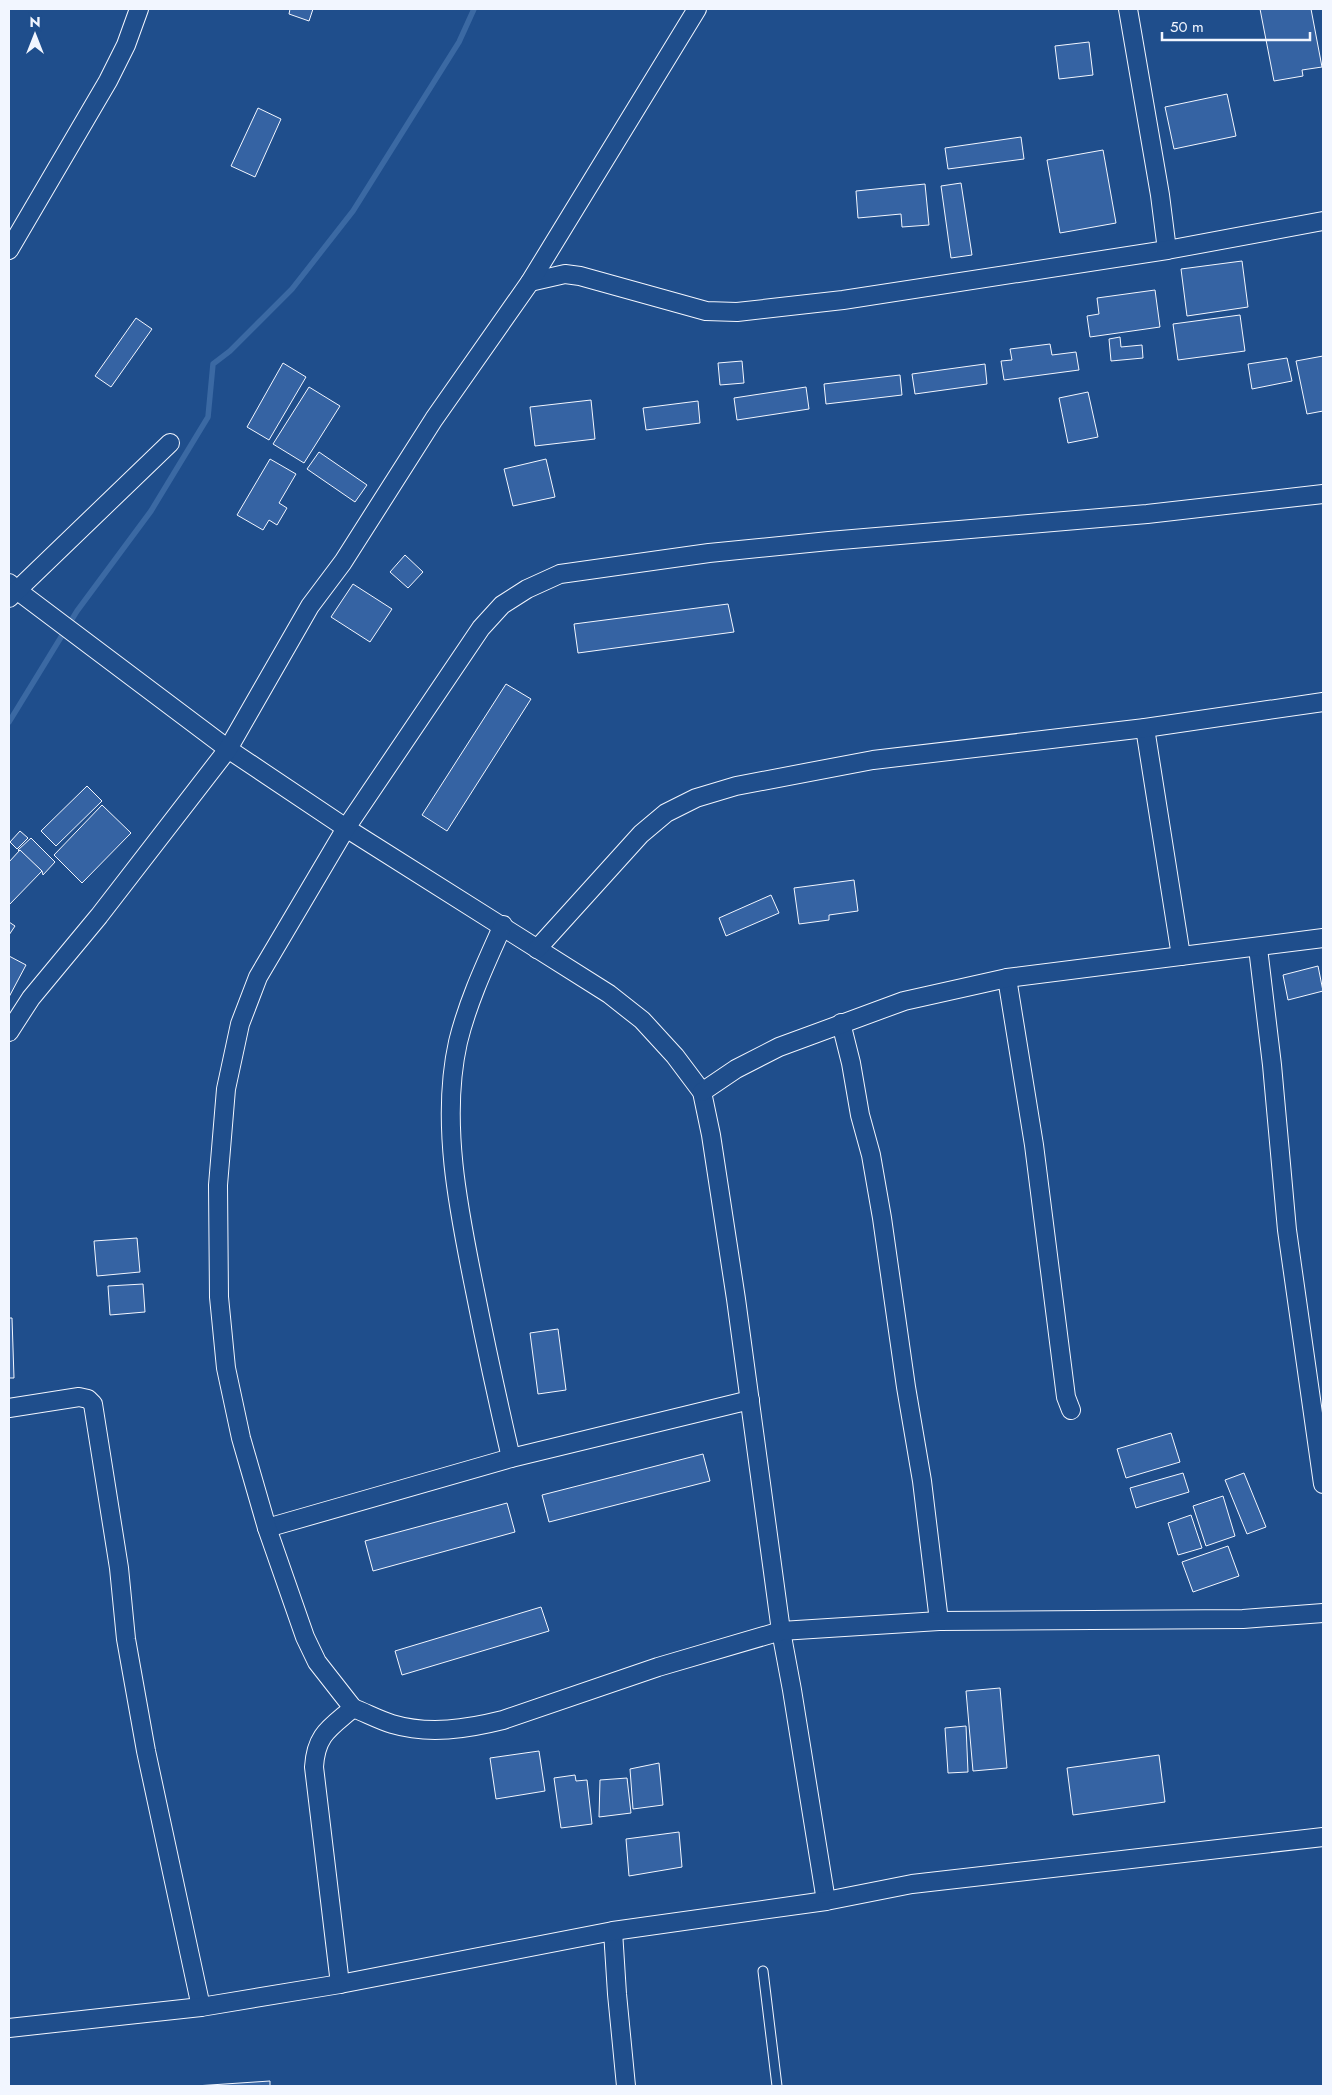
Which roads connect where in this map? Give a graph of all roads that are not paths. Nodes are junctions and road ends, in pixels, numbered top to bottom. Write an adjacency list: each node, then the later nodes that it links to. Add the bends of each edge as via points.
1 (139, 9): 5 (street, via 108,81)
2 (697, 9): 7 (street)
3 (1128, 9): 6 (street)
4 (1323, 221): 6 (street)
5 (9, 250)
6 (1167, 250): 7 (street, via 843,300 737,312 706,311 580,276 565,274)
7 (530, 282): 13 (street, via 484,345 343,562 310,606)
8 (170, 443): 10 (street)
9 (1323, 494): 14 (street, via 1147,514 710,553 560,574 502,604 481,628)
10 (12, 591): 13 (street, via 81,637)
11 (1323, 702): 12 (street)
12 (1145, 728): 18 (street, via 873,760 736,786 696,798 666,813 641,834); 19 (street)
13 (228, 749): 14 (street); 22 (street, via 31,998)
14 (346, 828): 15 (street); 29 (street, via 258,977 240,1024 226,1089 218,1185 218,1297 228,1377 241,1438)
15 (503, 925): 18 (street); 27 (street, via 473,993 458,1043 452,1133 457,1192 467,1250)
16 (1323, 938): 17 (street)
17 (1258, 948): 19 (street); 28 (street, via 1288,1230)
18 (537, 949): 23 (street, via 609,994 642,1020)
19 (1181, 956): 20 (street)
20 (1007, 978): 21 (street, via 904,1001); 26 (street, via 1034,1145 1066,1398)
21 (841, 1023): 23 (street, via 779,1047 736,1069); 31 (street, via 882,1218 922,1481)
22 (9, 1032)
23 (702, 1092): 24 (street)
24 (750, 1400): 27 (street); 32 (street)
25 (9, 1408): 39 (street, via 79,1397 93,1404 119,1568 126,1639 146,1751)
26 (1071, 1410)
27 (511, 1458): 29 (street)
28 (1323, 1484)
29 (267, 1528): 33 (street, via 305,1637 318,1662)
30 (1323, 1612): 31 (street, via 1243,1619)
31 (939, 1620): 32 (street)
32 (781, 1631): 33 (street, via 658,1667 480,1726 452,1730 419,1729 392,1724); 35 (street)
33 (353, 1708): 38 (street, via 323,1734 315,1751 314,1767)
34 (1323, 1837): 35 (street, via 912,1884)
35 (826, 1901): 36 (street)
36 (613, 1931): 38 (street); 41 (street)
37 (763, 1971): 42 (lane)
38 (340, 1984): 39 (street)
39 (201, 2007): 40 (street)
40 (9, 2028)
41 (626, 2086)
42 (777, 2086)

